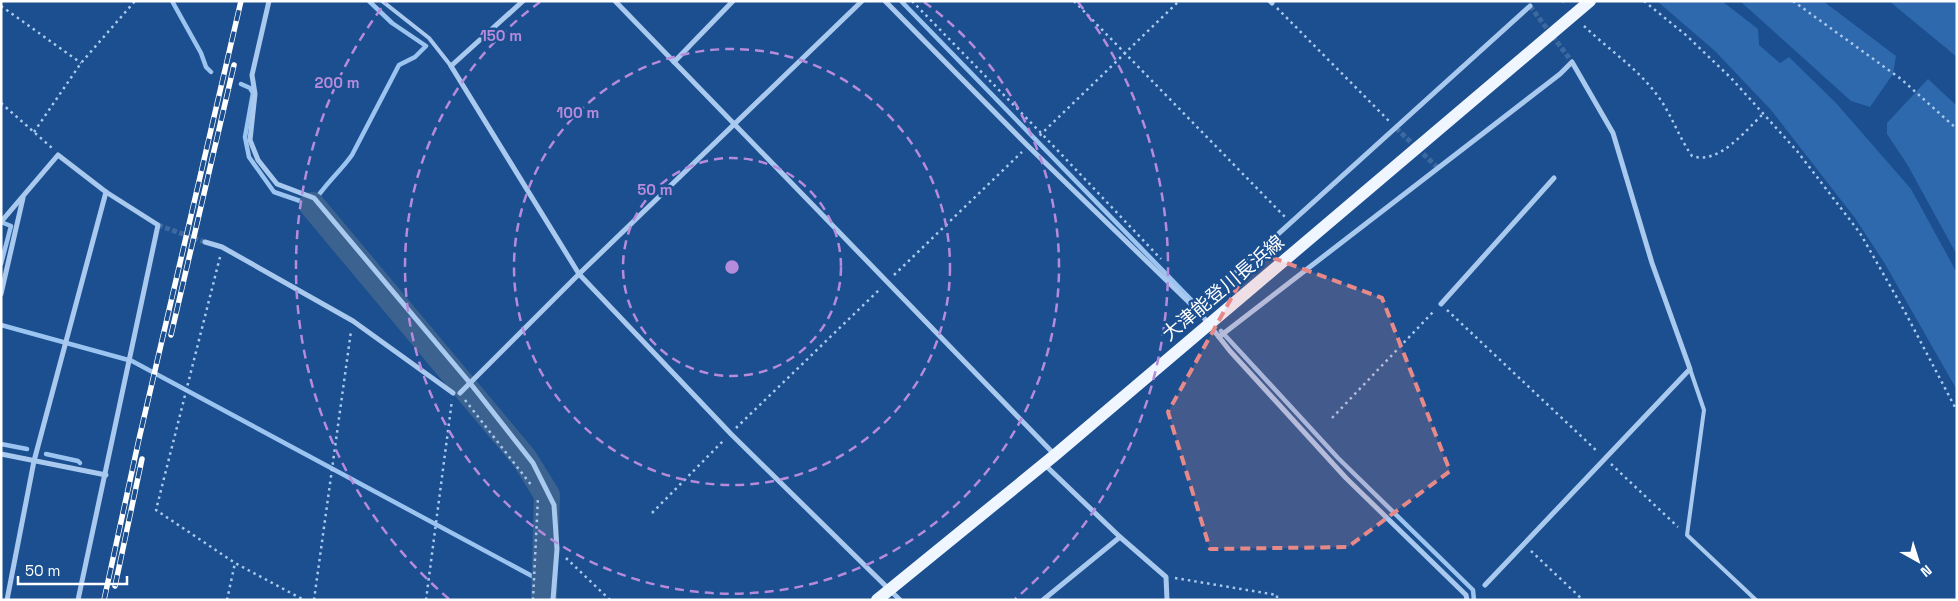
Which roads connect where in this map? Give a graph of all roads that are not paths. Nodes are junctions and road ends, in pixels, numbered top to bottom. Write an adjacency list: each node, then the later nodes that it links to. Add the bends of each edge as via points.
1 (269, 1): 25 (street, via 252,75 255,94 250,140 258,160 277,184 314,198)
2 (382, 1): 11 (lane, via 428,38)
3 (523, 1): 11 (street)
4 (615, 1): 10 (street)
5 (733, 1): 10 (street)
6 (862, 1): 12 (street)
7 (885, 1): 21 (street)
8 (1590, 1): 22 (main road, 大津能登川長浜線)
9 (1530, 6): 21 (street, via 1202,303)
10 (674, 62): 12 (street)
11 (451, 66): 18 (street)
12 (734, 125): 18 (street); 29 (street)
13 (1554, 178): 20 (street)
14 (106, 192): 15 (street, via 58,155); 30 (street); 32 (street, via 158,225)
15 (24, 195): 16 (street); 19 (street)
16 (1, 222)
17 (205, 242): 26 (street, via 222,247 353,321)
18 (579, 274): 25 (street); 35 (street, via 731,434)
19 (1, 294)
20 (1441, 304)
21 (1200, 313): 22 (street)
22 (1209, 324): 23 (street); 29 (main road, 大津能登川長浜線)
23 (1219, 338): 24 (street, via 1572,62 1613,133 1652,263); 43 (street, via 1346,478 1466,595)
24 (1690, 369): 34 (street); 44 (lane, via 1704,410 1687,535)
25 (470, 383): 27 (street); 38 (street, via 534,463 554,505 557,548)
26 (453, 393)
27 (460, 393)
28 (1, 454): 30 (street)
29 (1055, 455): 31 (main road, 大津能登川長浜線)
30 (34, 461): 32 (street); 36 (street)
31 (1044, 463): 33 (street); 35 (main road, 大津能登川長浜線)
32 (106, 475): 37 (street)
33 (1120, 538): 41 (street); 42 (street, via 1166,577)
34 (1485, 585)
35 (890, 590): 39 (main road, 大津能登川長浜線); 40 (street)
36 (7, 600)
37 (78, 600)
38 (553, 600)
39 (877, 600)
40 (900, 600)
41 (1043, 600)
42 (1167, 600)
43 (1467, 600)
44 (1756, 600)

